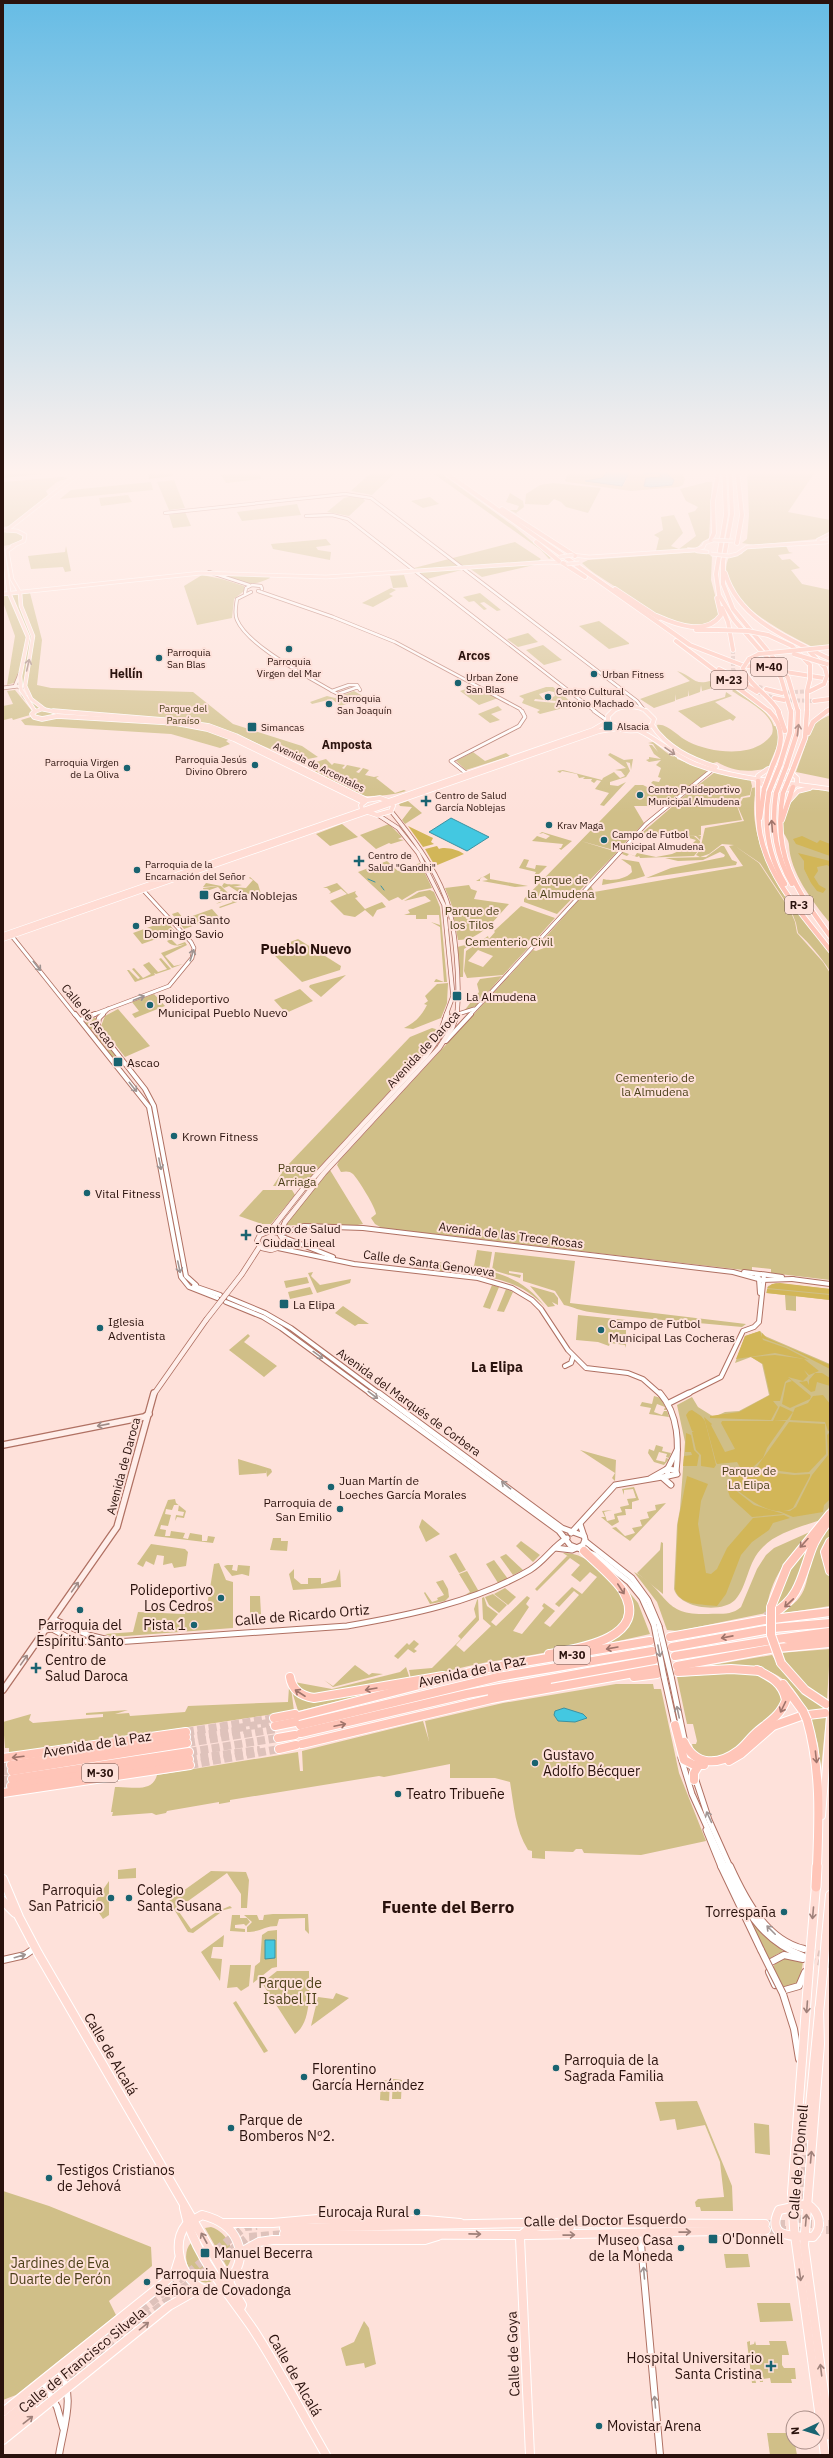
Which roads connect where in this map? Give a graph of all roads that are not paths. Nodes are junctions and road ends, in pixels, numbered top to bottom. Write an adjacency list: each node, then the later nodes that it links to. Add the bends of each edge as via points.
1 (8, 584): 19 (main road)
2 (15, 584): 18 (main road)
3 (86, 584): 18 (main road)
4 (86, 584): 18 (main road)
5 (242, 584): 16 (street)
6 (428, 584): 58 (street, via 583,705)
7 (485, 584): 53 (street, via 639,703)
8 (594, 584): 25 (highway)
9 (599, 584): 25 (highway, M-23)
10 (600, 584): 36 (highway, M-40, via 674,636 707,653 766,670)
11 (608, 584): 17 (highway, M-40)
12 (714, 584): 24 (highway)
13 (717, 584): 74 (highway, R-3, bridge, via 721,598 734,620 769,660 781,678 789,699 792,720 789,740 780,765)
14 (724, 584): 87 (highway, R-3, one-way to 14, bridge, via 785,873 774,842 772,818 776,793 799,728 797,702 788,678 778,662 741,620 727,598)
15 (729, 584): 27 (highway, R-3, via 734,597 756,618)
16 (247, 589): 20 (street, via 251,592); 20 (street, via 259,585); 41 (street, via 237,599 235,614 238,623 271,654)
17 (615, 589): 26 (highway); 35 (highway, M-40, via 683,637 710,650 757,665)
18 (19, 590): 19 (main road); 22 (main road)
19 (9, 591): 21 (main road); 23 (main road)
20 (263, 591): 68 (street, via 359,626 404,646 511,703 523,712 524,719 519,726 451,761)
21 (3, 593)
22 (21, 596): 23 (main road); 37 (main road, one-way to 22, via 33,636 21,606)
23 (11, 597): 34 (main road, via 28,637)
24 (717, 598): 26 (highway, via 721,615 717,621 710,624 684,625); 29 (highway, via 728,622)
25 (618, 600): 31 (highway, M-23)
26 (657, 616): 63 (highway, bridge, via 680,627 748,631 768,635 801,653 810,665 810,679 806,691 807,725)
27 (791, 639): 32 (highway); 33 (highway, R-3)
28 (830, 647): 30 (highway, bridge)
29 (733, 650)
30 (774, 652): 33 (highway, bridge, via 799,655); 64 (highway, bridge, via 759,654 749,659 742,668 746,676 769,697 781,715 785,730)
31 (692, 653): 44 (highway); 64 (highway, M-23, via 765,707 779,724 782,732)
32 (830, 659)
33 (827, 666): 43 (highway, bridge, via 824,684)
34 (20, 674): 38 (main road); 39 (main road)
35 (830, 676)
36 (830, 679)
37 (24, 681): 39 (main road); 45 (main road)
38 (16, 687): 39 (main road); 40 (main road)
39 (21, 688): 45 (main road); 54 (main road)
40 (3, 689)
41 (333, 690): 41 (street, via 336,694 360,690 353,684)
42 (766, 690): 46 (highway)
43 (810, 691)
44 (757, 692)
45 (27, 693): 51 (main road, via 40,708)
46 (782, 693)
47 (774, 698): 49 (highway)
48 (830, 699): 50 (highway)
49 (784, 700)
50 (814, 701)
51 (44, 709): 54 (main road); 55 (main road, Avenida de Arcentales)
52 (830, 709): 60 (highway, via 818,717)
53 (644, 710): 58 (main road, via 630,707 616,709 609,714); 59 (main road, via 653,716)
54 (35, 711): 57 (main road, Avenida de Arcentales, via 32,715 36,718)
55 (54, 712): 57 (main road); 66 (main road, Avenida de Arcentales, via 198,724 225,731)
56 (830, 713): 60 (highway)
57 (50, 717): 65 (main road, Avenida de Arcentales, via 196,726 220,733)
58 (608, 721): 61 (main road); 68 (main road, via 598,728)
59 (652, 725): 62 (main road); 69 (main road, via 659,736 696,760)
60 (811, 726): 63 (highway)
61 (618, 728): 62 (main road); 71 (main road, via 603,730)
62 (638, 730): 67 (main road, one-way to 67, via 684,760)
63 (802, 747): 82 (highway, bridge, via 783,794 778,822)
64 (781, 748): 74 (highway, M-23, bridge)
65 (273, 758): 66 (main road); 75 (main road, Avenida de Arcentales)
66 (302, 766): 75 (main road, Avenida de Arcentales)
67 (713, 770): 69 (main road); 94 (street, Avenida de Daroca, via 646,824)
68 (466, 773): 71 (main road, via 466,776); 76 (main road)
69 (758, 778): 70 (main road); 70 (main road, via 772,789 784,790); 70 (main road, via 768,769 782,769 793,774); 85 (highway, via 757,822)
70 (796, 784): 72 (main road); 73 (main road); 77 (highway)
71 (440, 787): 76 (main road)
72 (823, 788): 73 (main road); 77 (main road, via 798,791)
73 (830, 788)
74 (766, 791): 85 (highway, M-23, via 761,810 761,829); 92 (highway, R-3, via 765,820 773,860 793,897)
75 (365, 801): 76 (main road, via 377,798); 78 (main road)
76 (391, 802): 78 (main road); 79 (main road)
77 (785, 806): 82 (highway)
78 (364, 811): 80 (main road); 81 (main road); 81 (main road)
79 (391, 811): 80 (main road); 96 (main road, via 426,859 447,902 458,995)
80 (378, 815): 97 (main road, via 398,828 407,838 424,863 442,900 453,996)
81 (309, 830): 83 (main road); 84 (main road)
82 (779, 835): 87 (highway, via 785,859)
83 (241, 852): 84 (main road); 86 (main road)
84 (250, 853): 86 (main road)
85 (770, 866): 93 (highway, M-23, via 789,897)
86 (142, 889): 88 (main road); 88 (main road); 95 (street, one-way to 86, via 169,986 190,960 194,948 191,941)
87 (800, 895): 90 (highway)
88 (98, 904): 89 (main road); 89 (main road, via 43,921)
89 (11, 935): 91 (main road); 98 (street, Calle de Ascao, one-way to 98)
90 (830, 936)
91 (3, 937)
92 (830, 946)
93 (830, 950)
94 (478, 1005): 96 (street, Avenida de Daroca); 99 (street, Avenida de Daroca)
95 (108, 1009): 98 (street); 101 (street, Calle de Ascao, via 98,1020 98,1031 146,1091)
96 (457, 1015): 97 (street, Avenida de Daroca); 99 (main road)
97 (445, 1019): 109 (main road, Avenida de Daroca, via 439,1037 426,1056 303,1189)
98 (80, 1020): 100 (street, Calle de Ascao, one-way to 100, via 148,1105)
99 (442, 1044): 110 (main road, Avenida de Daroca, via 308,1189 280,1226)
100 (150, 1112): 101 (street, via 153,1112); 102 (street)
101 (157, 1119): 103 (street, Calle de Ascao)
102 (154, 1136): 103 (street, via 158,1146); 104 (street, one-way to 104)
103 (162, 1147): 105 (street, Calle de Ascao)
104 (162, 1178): 105 (street, via 166,1179); 106 (street)
105 (170, 1188): 107 (street, Calle de Ascao)
106 (165, 1192): 107 (street); 108 (street)
107 (173, 1202): 111 (street, Calle de Ascao)
108 (171, 1227): 111 (street, via 175,1229); 112 (street)
109 (270, 1231): 110 (main road); 113 (main road, via 259,1236 257,1241)
110 (281, 1235): 114 (main road, via 283,1243); 117 (street, Calle de Santa Genoveva); 119 (street, Avenida de las Trece Rosas, via 304,1226 365,1228)
111 (179, 1238): 116 (street, Calle de Ascao)
112 (174, 1242): 116 (street, via 178,1251); 121 (street, one-way to 121)
113 (260, 1246): 115 (main road); 118 (main road, Avenida de Daroca)
114 (278, 1248): 115 (main road); 117 (street, Calle de Santa Genoveva)
115 (265, 1249): 118 (main road, Avenida de Daroca)
116 (182, 1252): 123 (street, Calle de Ascao, via 186,1276)
117 (343, 1260): 129 (street, Calle de Santa Genoveva, via 493,1282 515,1288 532,1298 542,1308 559,1340)
118 (247, 1267): 132 (main road, Avenida de Daroca, bridge, via 155,1390)
119 (758, 1277): 120 (street, Avenida de las Trece Rosas); 125 (street)
120 (765, 1277): 122 (street, Avenida de las Trece Rosas); 125 (street)
121 (182, 1280): 123 (street); 124 (street, via 188,1286)
122 (830, 1284)
123 (196, 1286): 124 (street)
124 (201, 1290): 126 (street)
125 (761, 1296): 131 (street, via 759,1322 741,1333 724,1374 710,1384)
126 (219, 1297)
127 (283, 1330): 128 (street, via 294,1335); 128 (street, Avenida del Marqués de Corbera, via 228,1300 266,1313); 147 (street, Avenida del Marqués de Corbera, one-way to 147)
128 (299, 1334): 146 (street, Avenida del Marqués de Corbera, one-way to 128, via 554,1522)
129 (573, 1357): 130 (street); 131 (street, Calle de Santa Genoveva, via 586,1368 620,1371 642,1378 656,1387)
130 (565, 1366)
131 (669, 1403): 135 (street)
132 (149, 1414): 133 (main road); 134 (main road, Avenida de Daroca)
133 (141, 1418): 134 (main road); 136 (main road, one-way to 136)
134 (147, 1421): 157 (main road, Avenida de Daroca, one-way to 134, via 120,1520)
135 (679, 1443): 137 (street); 138 (street)
136 (3, 1445)
137 (668, 1469): 138 (street, via 674,1469); 139 (street); 141 (street)
138 (676, 1472): 139 (street, via 674,1476)
139 (668, 1476): 140 (street)
140 (658, 1478): 141 (street); 142 (street, via 666,1479)
141 (646, 1480): 145 (street, via 615,1485)
142 (671, 1485)
143 (830, 1514): 155 (highway, one-way to 155, via 786,1565 778,1579)
144 (830, 1519): 155 (highway, one-way to 155, via 816,1540 799,1592 785,1607)
145 (580, 1524): 146 (street); 148 (street)
146 (572, 1532): 147 (street); 148 (street, via 578,1532)
147 (567, 1538): 150 (street, via 569,1544); 151 (street, Calle de Ricardo Ortiz)
148 (584, 1539): 150 (street, via 583,1545); 159 (street, via 632,1577 647,1597)
149 (830, 1542): 153 (highway, via 825,1548 824,1556)
150 (577, 1547): 151 (street, via 570,1550); 152 (street)
151 (555, 1548): 166 (street, Calle de Ricardo Ortiz, via 524,1574 486,1593 376,1621 284,1631)
152 (584, 1551): 159 (street, via 595,1555 629,1582 642,1598); 175 (highway, one-way to 175, via 624,1591 629,1608 622,1628 609,1639 595,1644)
153 (830, 1571)
154 (830, 1612): 155 (highway)
155 (773, 1613): 183 (highway, bridge, via 770,1635 782,1663 801,1686)
156 (765, 1618): 164 (highway)
157 (53, 1619): 161 (main road, Avenida de Daroca); 166 (street, Calle de Ricardo Ortiz, via 89,1635)
158 (830, 1623): 160 (highway)
159 (656, 1625): 178 (street, bridge); 179 (street, one-way to 179, bridge)
160 (774, 1628)
161 (44, 1630): 166 (street, Calle de Ricardo Ortiz, via 52,1629 66,1638 90,1643); 182 (main road, Avenida de Daroca, one-way to 161)
162 (765, 1630): 169 (highway, one-way to 169)
163 (830, 1632): 168 (highway, via 779,1639)
164 (670, 1637)
165 (650, 1640): 175 (highway, M-30, one-way to 175)
166 (114, 1641)
167 (768, 1641): 173 (highway)
168 (829, 1641): 170 (highway)
169 (672, 1647)
170 (778, 1648)
171 (652, 1650): 186 (highway, Avenida de la Paz / M-30, via 498,1677 346,1714)
172 (770, 1650): 178 (highway)
173 (675, 1656)
174 (654, 1660): 180 (highway, Avenida de la Paz / M-30)
175 (493, 1667): 176 (highway, M-30)
176 (482, 1669): 181 (highway, one-way to 181, via 314,1698 297,1692); 186 (highway, M-30, via 317,1711)
177 (757, 1670): 178 (highway, via 731,1668); 184 (highway, via 778,1679 793,1695); 190 (highway, one-way to 190, via 774,1679 782,1687 786,1700 779,1715 739,1750 719,1760 698,1761 690,1755)
178 (675, 1671): 190 (street, one-way to 178)
179 (659, 1674): 187 (highway, via 575,1684 491,1699); 188 (street)
180 (567, 1675): 186 (highway, Avenida de la Paz / M-30, one-way to 180); 187 (highway, via 559,1680 419,1713)
181 (290, 1677)
182 (3, 1690)
183 (826, 1704)
184 (805, 1715): 185 (highway); 195 (highway, via 770,1728 732,1760); 201 (highway, one-way to 201, via 816,1751 818,1775)
185 (828, 1716): 201 (main road, Calle de O'Donnell)
186 (297, 1722): 186 (highway, Avenida de la Paz / M-30, via 275,1724); 189 (highway, Avenida de la Paz / M-30)
187 (390, 1723): 191 (highway)
188 (674, 1726): 194 (highway, via 683,1758); 199 (street, via 686,1781)
189 (278, 1738)
190 (684, 1742): 194 (street)
191 (279, 1749)
192 (3, 1758): 196 (highway, Avenida de la Paz / M-30, one-way to 192, via 186,1737)
193 (189, 1758): 196 (highway, M-30); 196 (highway, Avenida de la Paz / M-30, via 152,1758); 198 (highway)
194 (689, 1763): 195 (highway); 197 (street)
195 (699, 1765): 197 (highway, via 694,1773)
196 (12, 1775)
197 (694, 1780): 208 (street, one-way to 197, via 786,1943 774,1934 754,1909 708,1816)
198 (3, 1793)
199 (704, 1822): 210 (street, via 737,1892 759,1926 771,1940 803,1957 784,1955); 214 (street, Calle de O'Donnell, bridge, via 727,1881)
200 (3, 1879): 204 (main road, Calle de Alcalá)
201 (816, 1887): 211 (main road, Calle de O'Donnell, one-way to 211, bridge)
202 (830, 1895): 206 (main road, Calle de O'Donnell)
203 (3, 1901): 204 (main road, Calle de Alcalá)
204 (17, 1916): 207 (main road, Calle de Alcalá)
205 (830, 1927): 206 (street)
206 (826, 1937): 215 (main road, Calle de O'Donnell, bridge)
207 (35, 1948): 209 (street, one-way to 207, via 24,1955); 220 (main road, Calle de Alcalá)
208 (804, 1949)
209 (3, 1960)
210 (771, 1962)
211 (808, 1968): 214 (street, via 800,1986); 216 (main road, Calle de O'Donnell, one-way to 216)
212 (769, 1972): 213 (street)
213 (775, 1985)
214 (784, 1992): 216 (street, Calle de O'Donnell, via 794,2029)
215 (818, 2009): 217 (main road, Calle de O'Donnell); 218 (main road, Calle de O'Donnell, one-way to 215, via 820,2044 821,2022)
216 (801, 2081): 219 (main road, Calle de O'Donnell, via 792,2193)
217 (807, 2136)
218 (807, 2204): 219 (main road); 230 (main road, Calle de O'Donnell, one-way to 218); 230 (main road, via 816,2211 819,2228 813,2237)
219 (794, 2206): 229 (main road, Calle de O'Donnell); 229 (main road, via 779,2210 775,2223 780,2234)
220 (190, 2220): 221 (main road, Calle del Doctor Esquerdo, via 211,2216); 233 (main road, via 180,2240); 234 (main road, Calle de Alcalá, via 215,2277)
221 (225, 2223): 223 (main road, Calle del Doctor Esquerdo, via 273,2223 307,2219 453,2221); 231 (main road)
222 (633, 2223): 224 (main road, Calle del Doctor Esquerdo); 225 (street); 225 (main road, Calle del Doctor Esquerdo, one-way to 222, via 766,2227)
223 (467, 2224): 224 (main road, Calle del Doctor Esquerdo); 226 (main road, Calle del Doctor Esquerdo, via 284,2231)
224 (581, 2224): 227 (main road, via 529,2228)
225 (640, 2233): 228 (main road, Calle del Doctor Esquerdo, one-way to 225); 249 (street, one-way to 225)
226 (443, 2234): 227 (main road, Calle del Doctor Esquerdo, one-way to 227); 231 (main road, Calle del Doctor Esquerdo, via 425,2240 273,2240 259,2242)
227 (521, 2235): 228 (main road, Calle del Doctor Esquerdo); 232 (main road, Calle de Goya)
228 (530, 2235): 232 (main road, via 524,2241)
229 (795, 2237): 230 (main road); 250 (main road, Calle de O'Donnell, one-way to 250)
230 (804, 2237): 244 (main road, Calle de O'Donnell, one-way to 230)
231 (241, 2252): 234 (main road, via 238,2266)
232 (522, 2253): 248 (main road, Calle de Goya)
233 (179, 2259): 235 (main road, via 186,2276); 236 (main road, Calle de Francisco Silvela, via 175,2272 164,2283)
234 (226, 2285): 235 (main road, via 209,2292); 247 (main road, Calle de Alcalá, via 236,2308 240,2309)
235 (199, 2289): 238 (main road, Calle de Francisco Silvela, one-way to 235, via 169,2306)
236 (58, 2370): 237 (main road, Calle de Francisco Silvela); 238 (street)
237 (43, 2382): 239 (street); 240 (main road, Calle de Francisco Silvela)
238 (68, 2388): 239 (main road, Calle de Francisco Silvela); 242 (street, via 68,2409)
239 (53, 2400): 242 (street); 245 (main road, Calle de Francisco Silvela, one-way to 239)
240 (4, 2410)
241 (3, 2422): 243 (main road, Calle de Francisco Silvela, via 31,2404)
242 (62, 2428): 246 (street)
243 (3, 2431)
244 (830, 2436)
245 (3, 2440)
246 (60, 2455)
247 (326, 2455)
248 (530, 2455)
249 (660, 2455)
250 (825, 2455)

